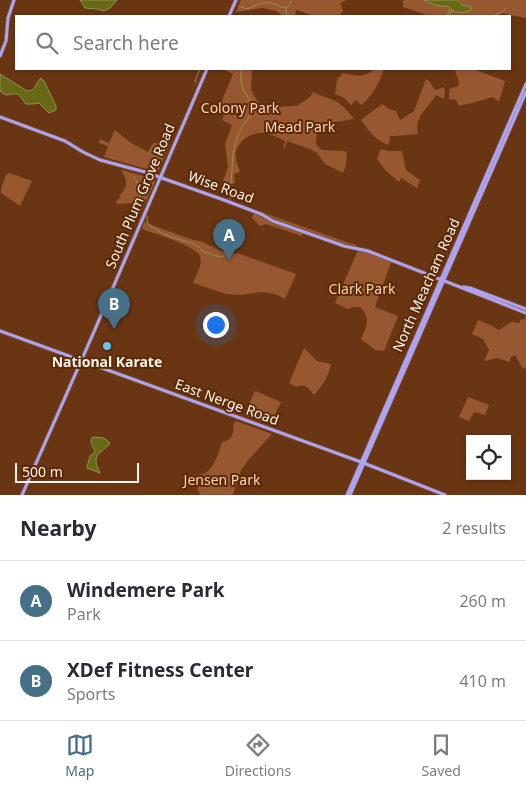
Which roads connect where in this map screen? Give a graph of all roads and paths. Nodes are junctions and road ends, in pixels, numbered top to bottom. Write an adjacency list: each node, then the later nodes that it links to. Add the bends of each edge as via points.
1 (14, 0): 4 (main road)
2 (236, 0): 3 (main road)
3 (229, 15)
4 (0, 56)
5 (207, 70): 9 (main road, South Plum Grove Road)
6 (526, 84): 10 (main road, North Meacham Road)
7 (526, 92): 10 (main road, North Meacham Road)
8 (0, 117): 9 (main road, Wise Road, via 66,141 100,160)
9 (160, 178): 10 (main road, Wise Road); 13 (main road, South Plum Grove Road)
10 (443, 279): 11 (main road, Wise Road); 14 (main road, North Meacham Road); 15 (main road, North Meacham Road)
11 (526, 311)
12 (0, 331): 13 (main road, East Nerge Road)
13 (81, 360): 15 (main road, East Nerge Road); 17 (main road, South Plum Grove Road)
14 (367, 457): 15 (main road, North Meacham Road); 16 (main road)
15 (362, 463): 16 (main road, East Nerge Road); 18 (main road, North Meacham Road)
16 (373, 467): 19 (main road, East Nerge Road)
17 (22, 495)
18 (349, 495)
19 (445, 495)

